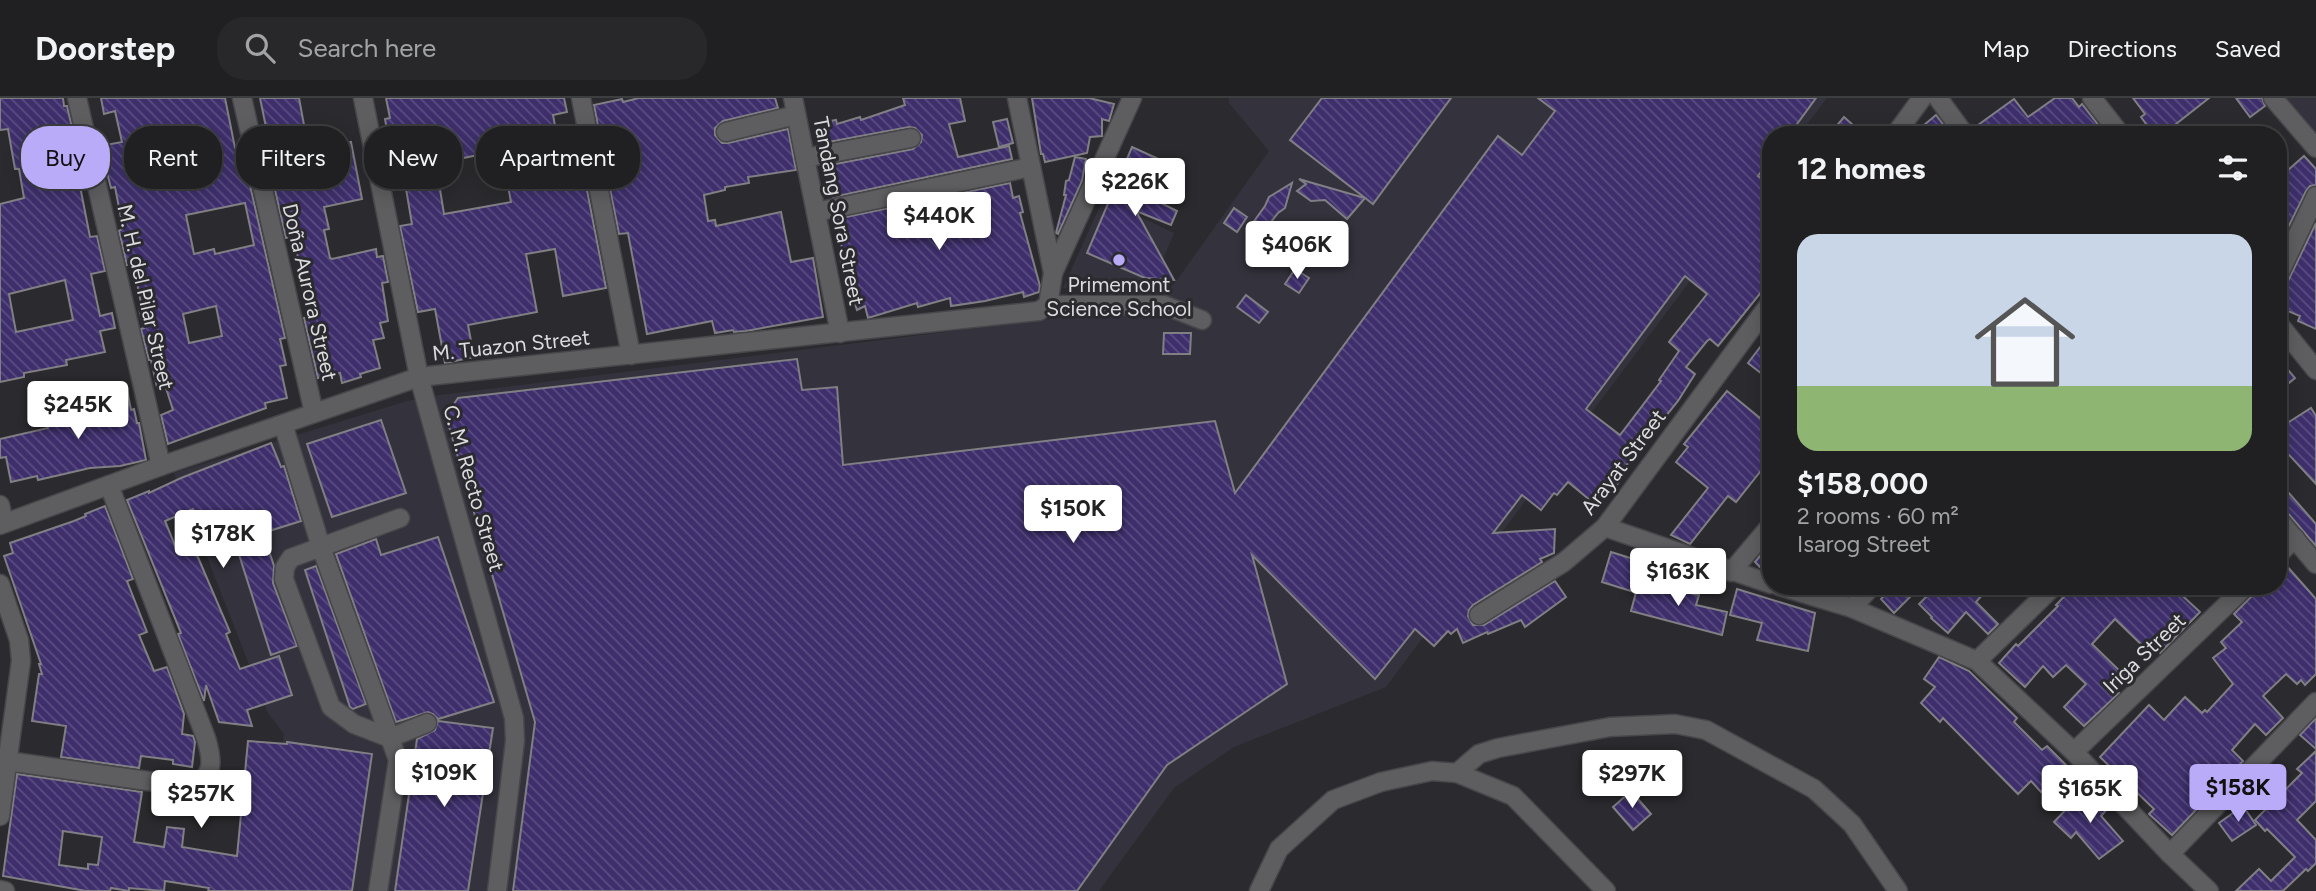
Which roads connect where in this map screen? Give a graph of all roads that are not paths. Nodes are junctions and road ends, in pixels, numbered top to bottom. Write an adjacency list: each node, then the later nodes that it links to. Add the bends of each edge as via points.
1 (77, 98): 34 (street, M. H. del Pilar Street)
2 (242, 98): 32 (street, Doña Aurora Street)
3 (363, 98): 31 (street, C. M. Recto Street)
4 (581, 98): 29 (street)
5 (1017, 98): 19 (street)
6 (1132, 98): 23 (street)
7 (1922, 98): 12 (street)
8 (1938, 98): 13 (street)
9 (2092, 98): 14 (street)
10 (2273, 98): 17 (street)
11 (795, 106): 15 (street); 18 (street, Tandang Sora Street)
12 (1902, 126)
13 (1958, 126)
14 (2114, 126)
15 (726, 132)
16 (911, 138): 18 (street)
17 (2316, 148)
18 (805, 158): 21 (street, Tandang Sora Street)
19 (1031, 167): 21 (street); 23 (street)
20 (2316, 196): 22 (street)
21 (816, 212): 27 (street, Tandang Sora Street)
22 (2287, 257)
23 (1053, 273): 24 (street)
24 (1048, 305): 26 (street, M. Tuazon Street, via 1164,305); 27 (street, M. Tuazon Street, via 1039,311)
25 (1762, 314): 39 (street, Arayat Street)
26 (1202, 320)
27 (840, 333): 29 (street, M. Tuazon Street)
28 (2287, 334): 30 (street)
29 (631, 355): 31 (street, M. Tuazon Street)
30 (2316, 370)
31 (419, 377): 32 (street, M. Tuazon Street); 65 (street, C. M. Recto Street, via 514,718)
32 (314, 413): 33 (street, M. Tuazon Street)
33 (283, 424): 34 (street, M. Tuazon Street); 44 (street)
34 (161, 466): 35 (street, M. Tuazon Street)
35 (109, 485): 38 (street, M. Tuazon Street); 60 (street, via 206,738 211,753 207,776 190,787)
36 (0, 505): 38 (street)
37 (400, 518): 44 (street)
38 (2, 524)
39 (1605, 527): 46 (street); 54 (street, Arayat Street, via 1563,562)
40 (2287, 529): 42 (street)
41 (1762, 536): 46 (street)
42 (2295, 538): 43 (street); 45 (street)
43 (2287, 546)
44 (321, 547): 58 (street); 58 (street, via 291,558 284,579 331,707 354,724)
45 (2316, 564)
46 (1731, 572): 47 (street)
47 (1762, 581)
48 (0, 584): 60 (street, via 22,661)
49 (1809, 595): 53 (street)
50 (1864, 595): 53 (street)
51 (2045, 595): 55 (street)
52 (2237, 595): 59 (street, Iriga Street)
53 (1852, 608): 55 (street)
54 (1479, 615)
55 (1977, 661): 59 (street)
56 (2316, 702): 63 (street)
57 (428, 723): 58 (street)
58 (390, 738): 64 (street, via 398,760)
59 (2074, 752): 63 (street)
60 (7, 761): 62 (street)
61 (1457, 773): 66 (street, via 1432,771 1381,782 1333,800 1279,849); 67 (street, via 1513,796); 68 (street, via 1479,754 1498,748 1610,727 1675,724 1706,730 1814,789 1852,824)
62 (0, 816)
63 (2170, 854): 69 (street)
64 (378, 891)
65 (497, 891)
66 (1260, 891)
67 (1606, 891)
68 (1898, 891)
69 (2209, 891)

